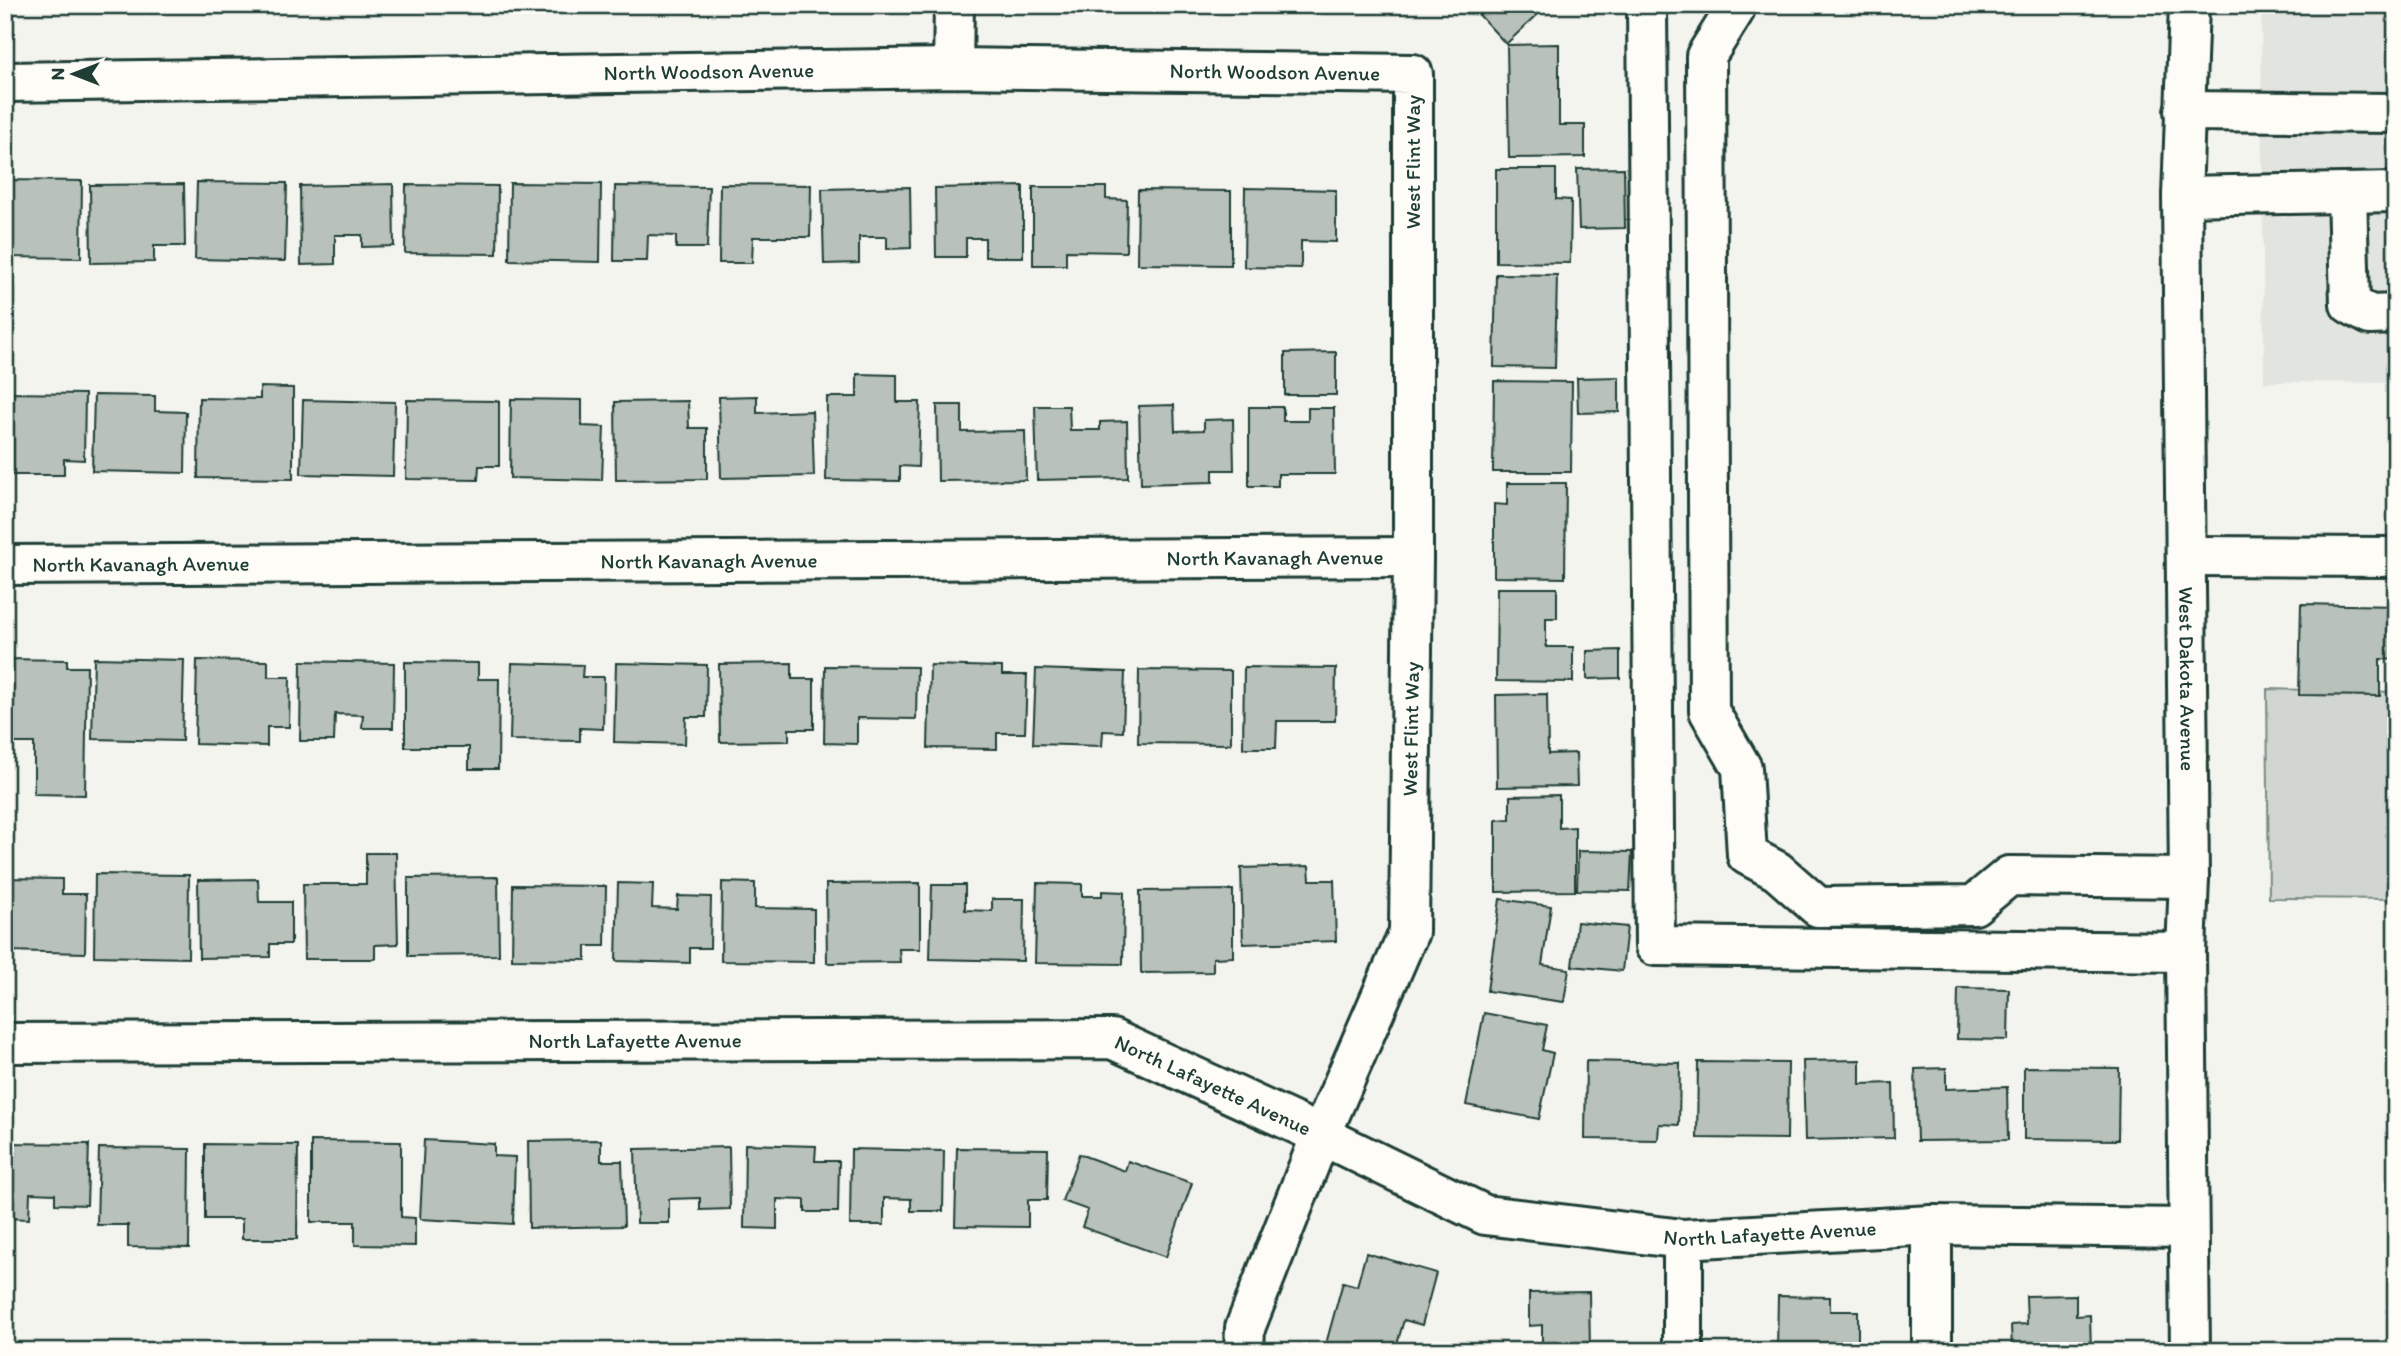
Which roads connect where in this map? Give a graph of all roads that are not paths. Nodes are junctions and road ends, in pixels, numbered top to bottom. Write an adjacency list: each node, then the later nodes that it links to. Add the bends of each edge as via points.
1 (954, 5): 5 (street)
2 (1647, 5): 19 (street, via 1655,946)
3 (1734, 5): 18 (street, via 1706,56 1709,711 1742,768 1746,855 1777,871 1818,907 1974,905 2009,876)
4 (2189, 5): 8 (street, West Dakota Avenue)
5 (953, 68): 6 (street, North Woodson Avenue); 7 (street, North Woodson Avenue)
6 (1413, 74): 15 (street, West Flint Way)
7 (5, 82)
8 (2184, 111): 9 (street); 12 (street, West Dakota Avenue)
9 (2396, 113)
10 (2347, 192): 11 (street); 12 (street); 13 (street, via 2350,304 2370,315)
11 (2396, 192)
12 (2182, 196): 14 (street, West Dakota Avenue)
13 (2396, 314)
14 (2187, 556): 16 (street); 18 (street, West Dakota Avenue)
15 (1413, 557): 17 (street, North Kavanagh Avenue); 21 (street, West Flint Way, via 1409,932)
16 (2396, 557)
17 (5, 565)
18 (2189, 878): 19 (street, West Dakota Avenue)
19 (2186, 952): 23 (street, West Dakota Avenue)
20 (5, 1043): 21 (street, North Lafayette Avenue, via 1112,1040)
21 (1321, 1135): 24 (street, North Lafayette Avenue, via 1485,1215); 25 (street, West Flint Way, via 1245,1328)
22 (1932, 1225): 23 (street, North Lafayette Avenue); 24 (street, North Lafayette Avenue); 27 (street)
23 (2188, 1228): 28 (street, West Dakota Avenue)
24 (1683, 1239): 26 (street)
25 (1244, 1351)
26 (1683, 1351)
27 (1932, 1351)
28 (2190, 1351)

